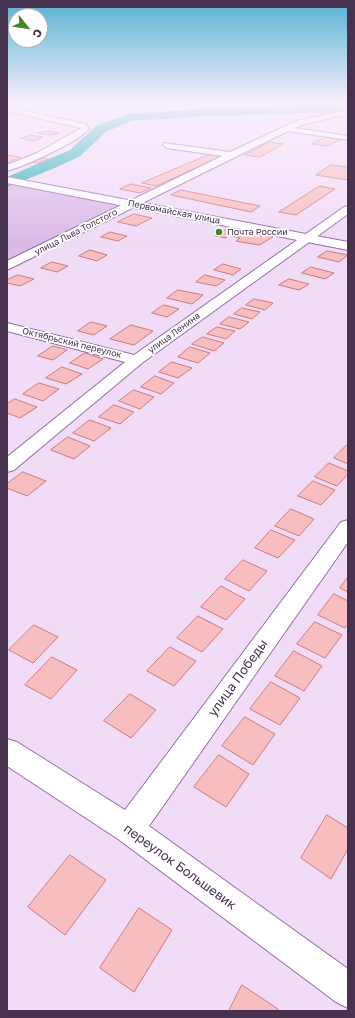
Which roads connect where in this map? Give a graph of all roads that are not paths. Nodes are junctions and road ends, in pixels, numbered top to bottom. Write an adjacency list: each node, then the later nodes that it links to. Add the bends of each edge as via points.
1 (50, 150): 5 (street)
2 (196, 150): 4 (street)
3 (243, 150): 4 (street, улица Льва Толстого)
4 (231, 155): 7 (street, улица Льва Толстого)
5 (7, 168)
6 (7, 180): 7 (main road, Первомайская улица)
7 (132, 203): 9 (main road, Первомайская улица); 11 (street, улица Льва Толстого)
8 (348, 209): 9 (street, улица Ленина)
9 (308, 238): 10 (main road, Первомайская улица); 13 (street, улица Ленина)
10 (348, 246)
11 (7, 266)
12 (7, 327): 13 (street, Октябрьский переулок)
13 (137, 360): 14 (street, улица Ленина)
14 (7, 466)
15 (348, 527): 17 (street, улица Победы)
16 (7, 751): 17 (street, переулок Большевик)
17 (129, 829): 18 (street, переулок Большевик)
18 (348, 990)

